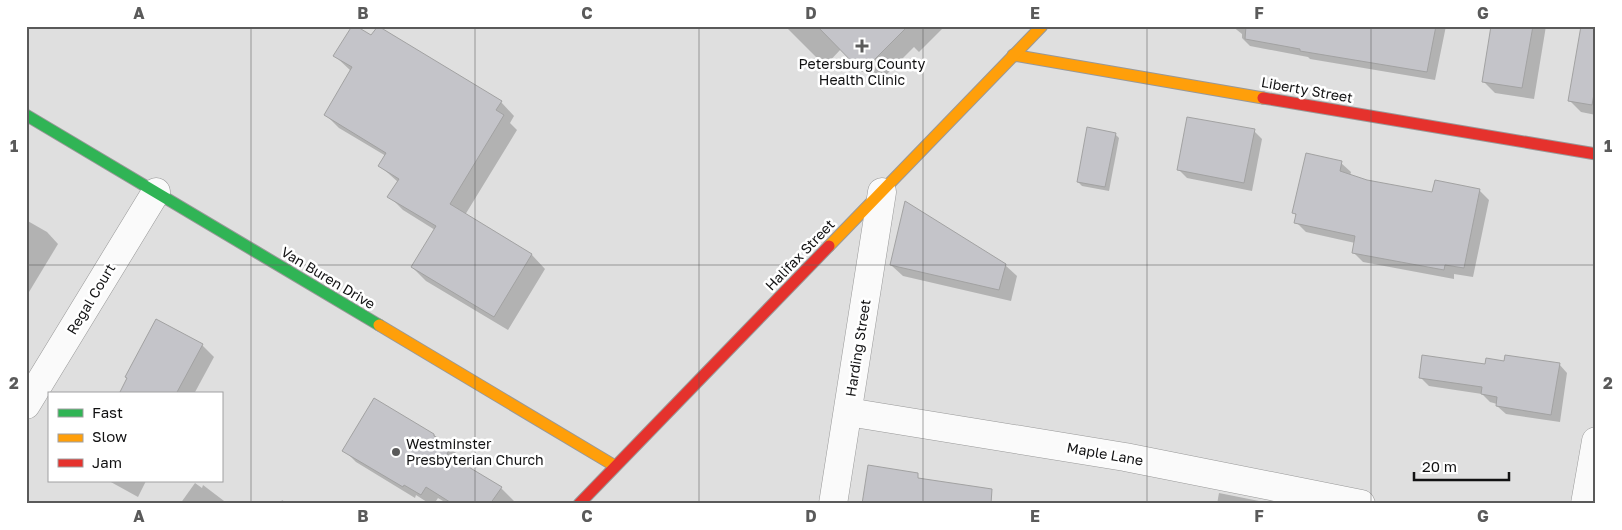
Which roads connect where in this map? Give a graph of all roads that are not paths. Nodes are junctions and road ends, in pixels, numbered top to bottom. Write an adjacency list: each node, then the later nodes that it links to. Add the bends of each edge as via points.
1 (1042, 26): 2 (street, Halifax Street)
2 (1013, 55): 4 (street, Liberty Street); 6 (street, Halifax Street)
3 (26, 115): 5 (street, Van Buren Drive)
4 (1596, 154)
5 (156, 192): 7 (street, Regal Court); 10 (street, Van Buren Drive)
6 (882, 192): 8 (street, Harding Street); 10 (street, Halifax Street)
7 (26, 405)
8 (848, 412): 12 (street, Harding Street); 13 (street, Maple Lane, via 1125,457)
9 (1596, 441): 14 (street)
10 (615, 466): 11 (street, Halifax Street)
11 (579, 504)
12 (833, 504)
13 (1361, 504)
14 (1585, 504)

